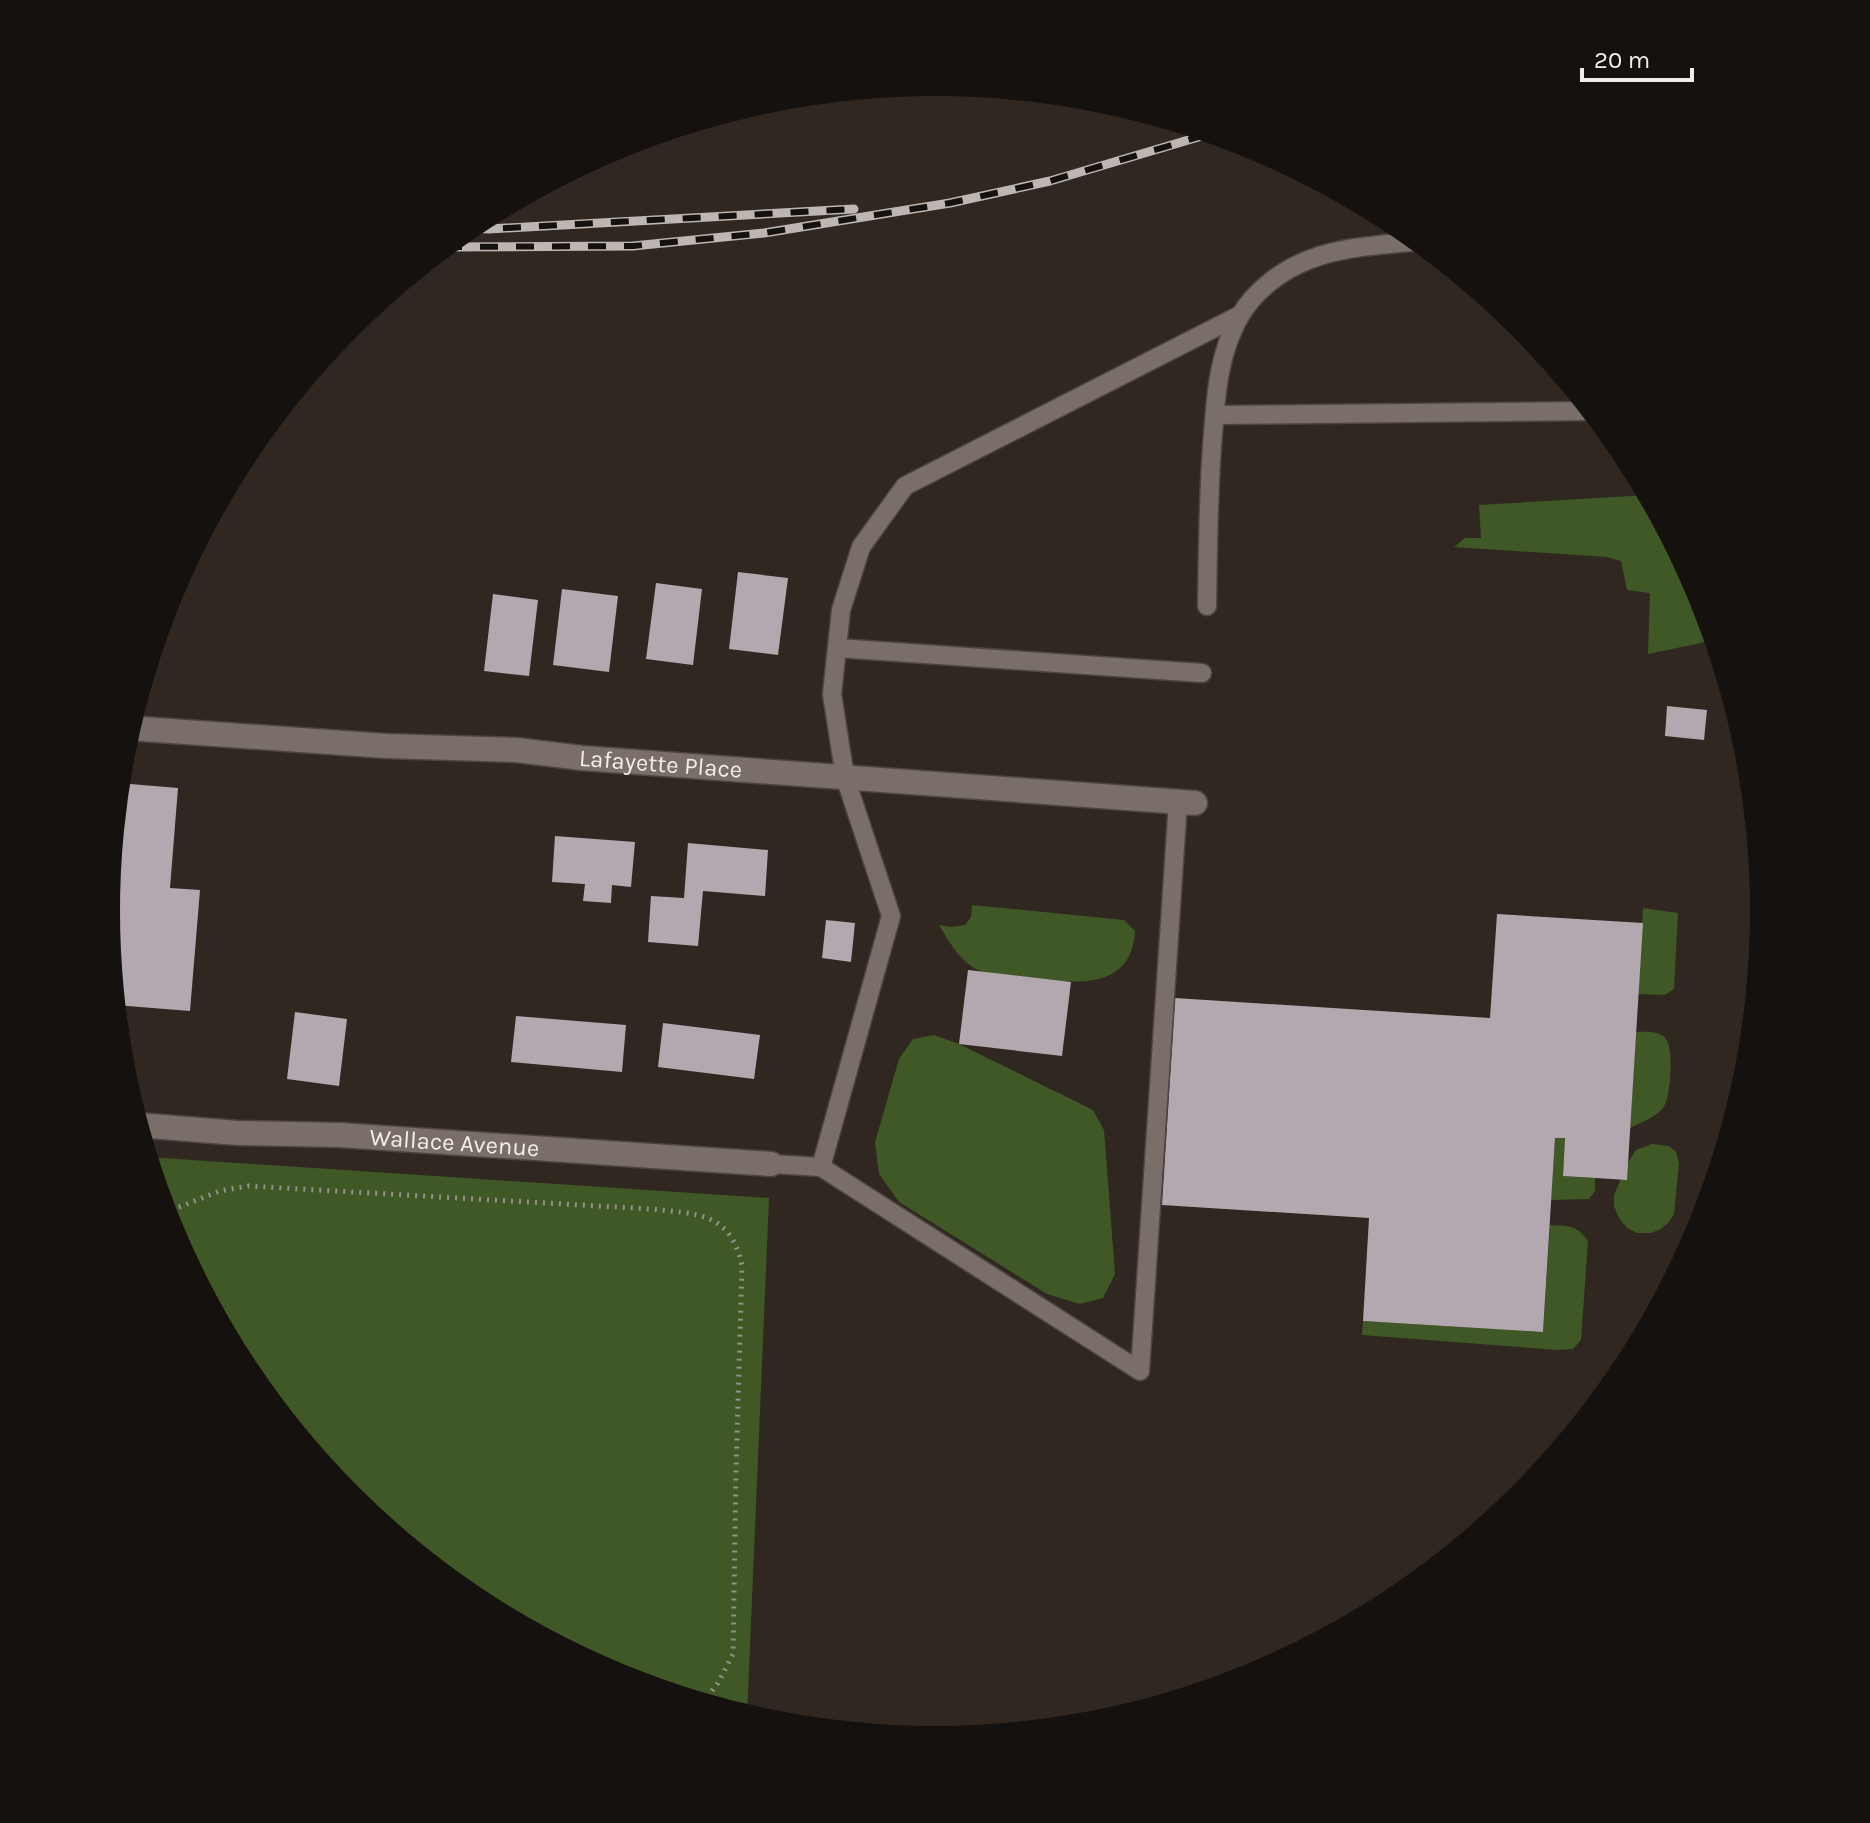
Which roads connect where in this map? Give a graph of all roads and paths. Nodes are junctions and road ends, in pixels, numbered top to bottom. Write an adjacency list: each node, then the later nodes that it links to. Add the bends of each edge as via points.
1 (1401, 243): 2 (lane, via 1311,259 1280,274)
2 (1240, 315): 4 (lane, via 1218,374); 6 (lane, via 905,486 861,547 841,610)
3 (1579, 411): 4 (lane)
4 (1215, 415): 5 (lane)
5 (1207, 606)
6 (837, 648): 7 (lane); 9 (lane, via 832,694)
7 (1202, 673)
8 (140, 729): 9 (street, Lafayette Place, via 516,750)
9 (845, 777): 10 (street, Lafayette Place); 13 (lane, via 891,916)
10 (1186, 802): 13 (lane, via 1140,1371)
11 (148, 1126): 12 (street, Wallace Avenue)
12 (771, 1164): 13 (lane)
13 (821, 1167)
14 (176, 1208): 15 (path, via 248,1186 692,1213 731,1235 742,1266 735,1632 733,1654)
15 (709, 1695)

